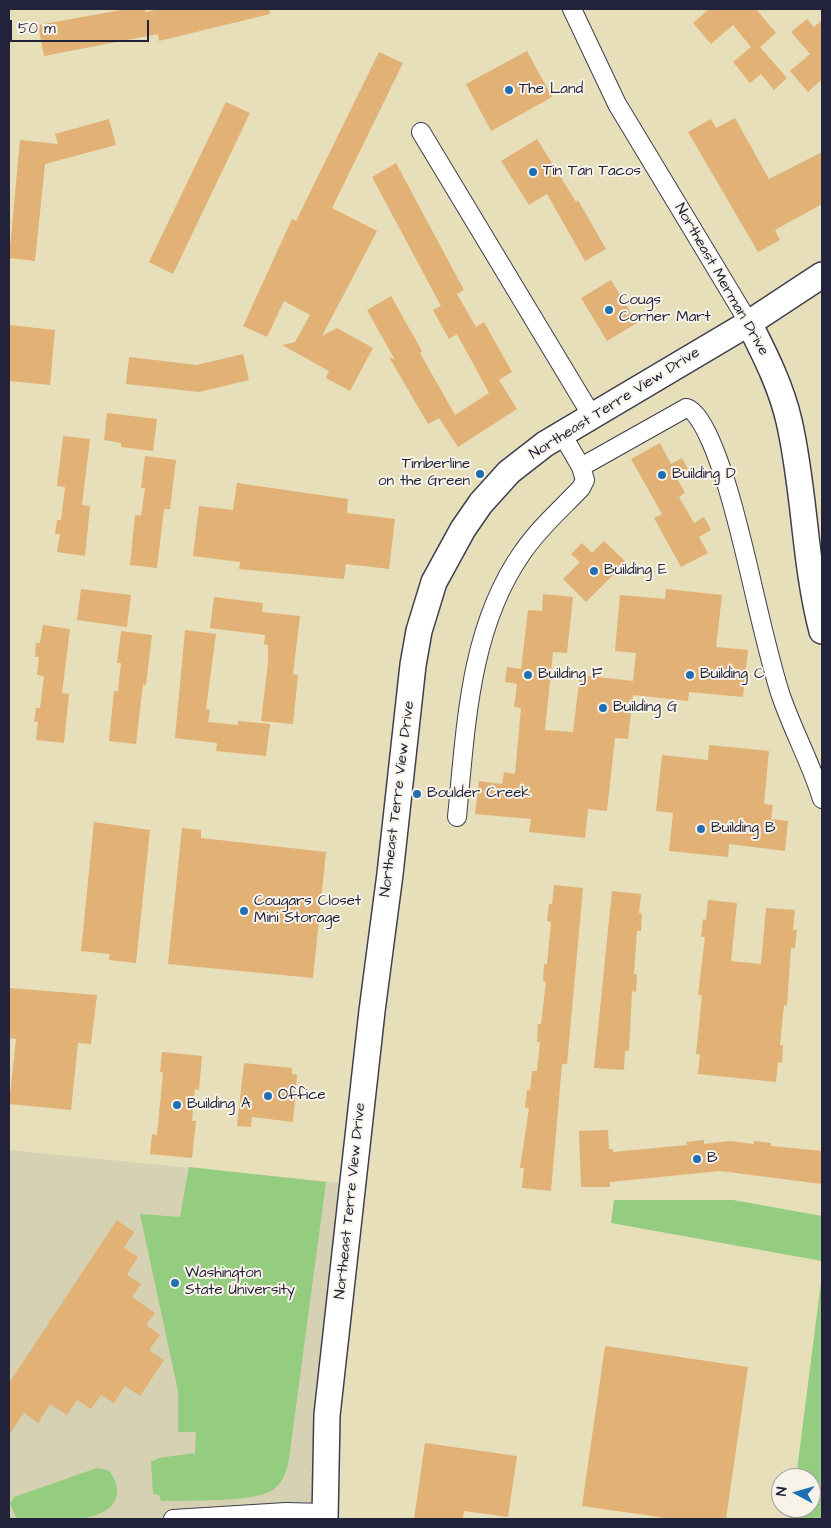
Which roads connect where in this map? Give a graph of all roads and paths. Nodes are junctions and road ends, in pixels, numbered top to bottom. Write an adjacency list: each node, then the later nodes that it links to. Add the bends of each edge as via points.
1 (572, 9): 4 (street, Northeast Merman Drive, via 616,104)
2 (421, 132): 5 (street)
3 (822, 275): 4 (main road, Northeast Terre View Drive)
4 (749, 323): 5 (main road, Northeast Terre View Drive); 8 (main road, Northeast Merman Drive, via 779,385 789,420)
5 (592, 416): 6 (main road, Northeast Terre View Drive)
6 (562, 434): 7 (street); 11 (main road, Northeast Terre View Drive, via 509,472 481,503 434,582 419,631 332,1364 327,1416)
7 (581, 467): 9 (street, via 679,410 691,409 696,413 720,466 739,525 780,694); 10 (street, via 584,484 542,527 522,553 487,621 472,694)
8 (822, 631)
9 (822, 799)
10 (457, 816)
11 (325, 1516): 12 (street, via 286,1512)
12 (173, 1519)

